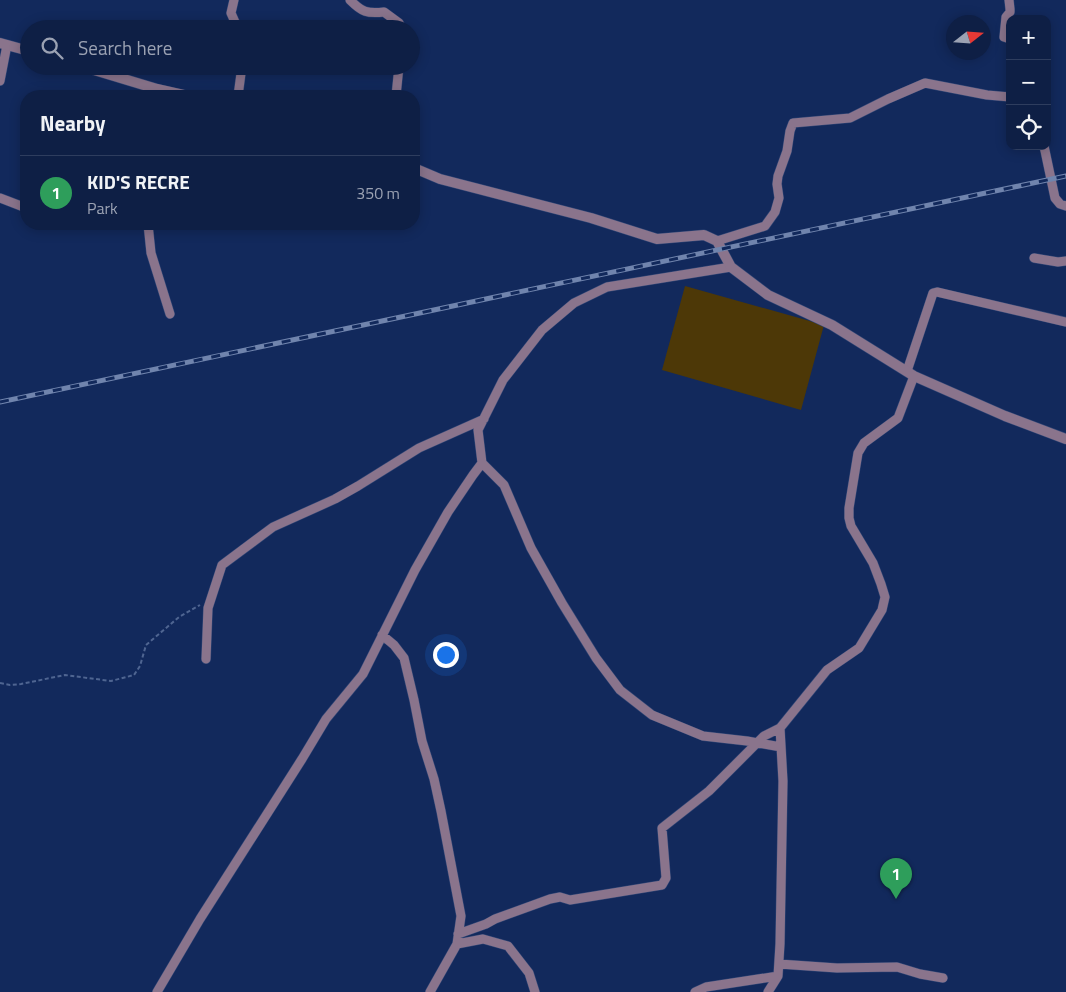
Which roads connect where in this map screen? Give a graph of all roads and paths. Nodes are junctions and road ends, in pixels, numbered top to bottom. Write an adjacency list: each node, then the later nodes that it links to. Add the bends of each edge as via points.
1 (234, 0): 6 (street, via 231,13)
2 (350, 0): 7 (street, via 359,9 371,14 384,12)
3 (1009, 0): 4 (street)
4 (1008, 15)
5 (1006, 17): 8 (street)
6 (234, 20)
7 (394, 20)
8 (1006, 37)
9 (4, 44): 10 (street); 14 (street)
10 (20, 48)
11 (107, 75): 15 (street)
12 (241, 75): 16 (street)
13 (398, 75): 17 (street)
14 (0, 81)
15 (150, 90)
16 (239, 90)
17 (397, 90)
18 (1006, 97): 25 (street, via 925,83 850,118 794,123 778,176 779,198 775,212 765,226)
19 (1045, 150): 23 (street, via 1055,198)
20 (420, 171): 25 (street, via 440,179 591,218 657,239 704,235)
21 (0, 198): 22 (street)
22 (20, 206)
23 (1066, 206)
24 (149, 230): 29 (street, via 151,253)
25 (717, 241): 28 (street)
26 (1034, 258): 27 (street)
27 (1066, 261)
28 (731, 267): 31 (street, via 768,294 832,325); 32 (street, via 607,287 574,303 536,337 503,380)
29 (170, 314)
30 (1066, 322): 31 (street, via 942,292 933,293)
31 (911, 373): 33 (street); 39 (street, via 898,418 864,443 858,453 849,508 851,526 881,584 885,597 882,610 859,648 827,670)
32 (484, 419): 34 (street, via 478,430); 35 (street, via 419,448 335,499 273,528 222,565)
33 (1066, 439)
34 (482, 463): 36 (street, via 448,512); 40 (street, via 504,485 532,548 562,603 620,690 652,715 703,736)
35 (211, 598): 37 (street); 38 (path, via 179,617 146,645 134,675 112,681 65,675 21,684)
36 (382, 635): 42 (street, via 404,658 451,862 461,916); 47 (street, via 363,674 326,719)
37 (206, 659)
38 (0, 683)
39 (780, 728): 40 (street); 41 (street)
40 (758, 743): 41 (street); 42 (street, via 709,791 662,828 666,878 662,885 570,900 560,896)
41 (781, 747): 44 (street)
42 (458, 934): 43 (street)
43 (456, 944): 48 (street); 49 (street, via 483,939 508,946 529,973)
44 (779, 964): 45 (street); 46 (street, via 836,968 898,967)
45 (778, 976): 50 (street, via 706,987); 51 (street)
46 (943, 978)
47 (157, 992)
48 (430, 992)
49 (535, 992)
50 (695, 992)
51 (768, 992)

